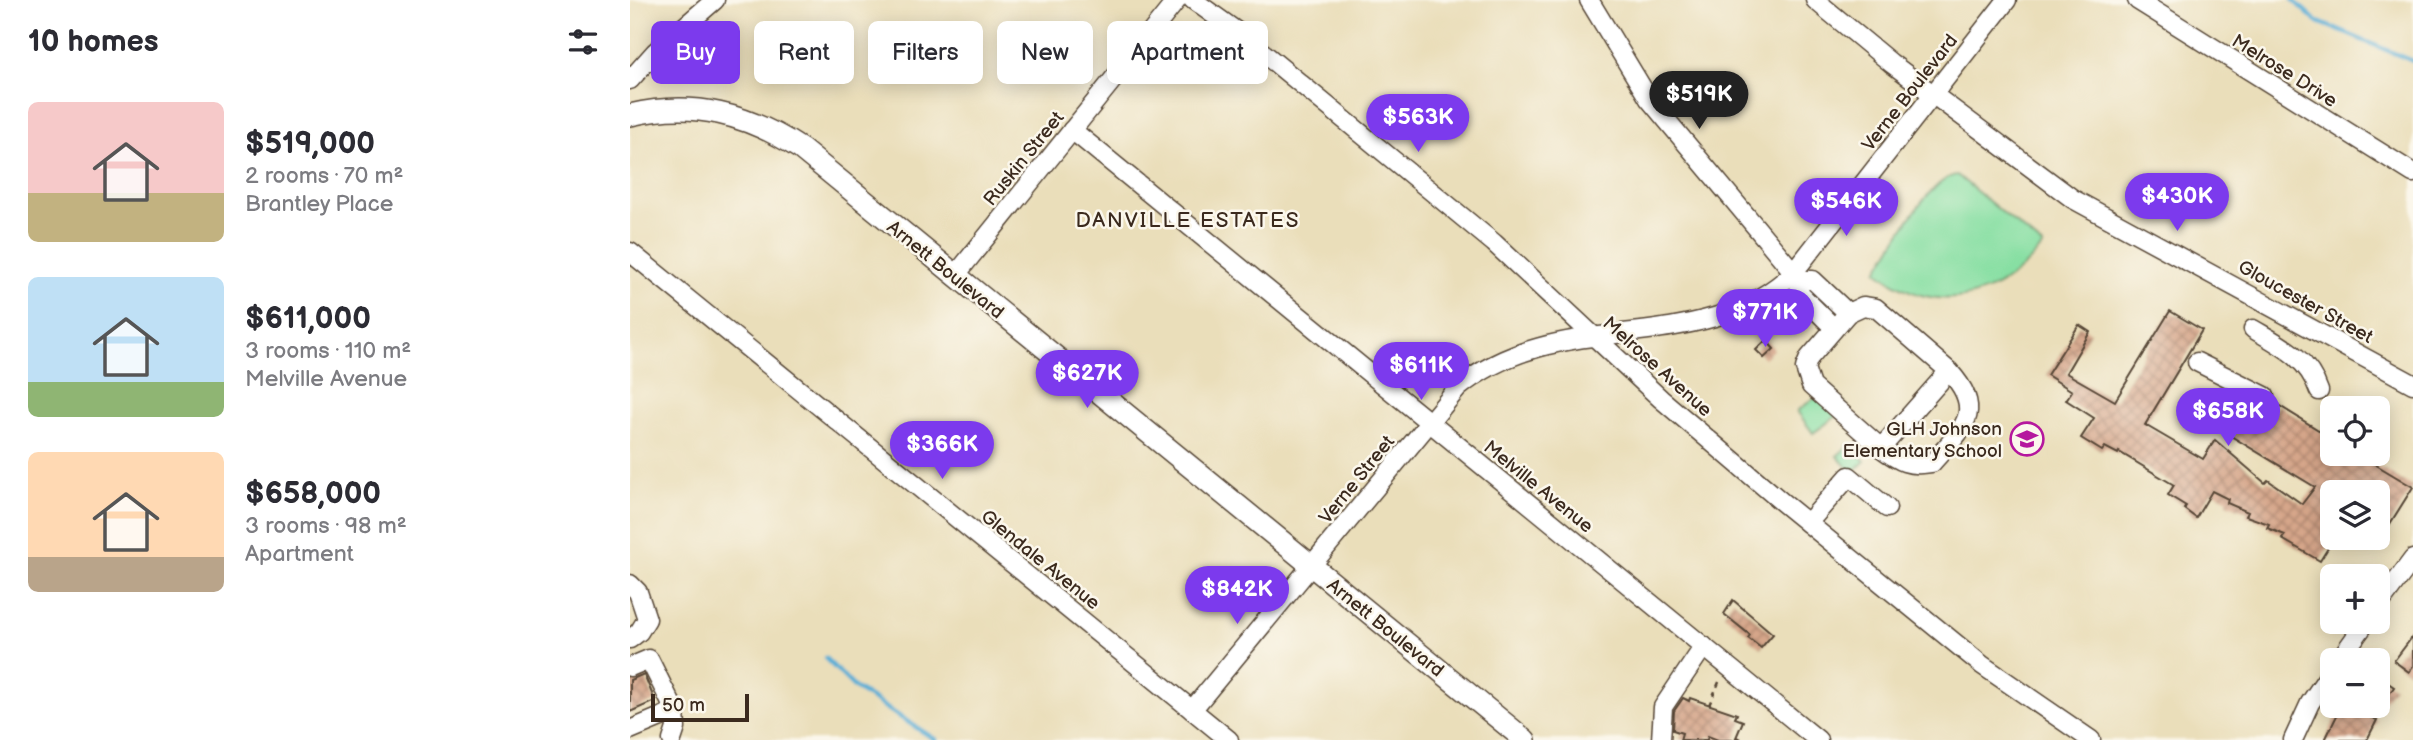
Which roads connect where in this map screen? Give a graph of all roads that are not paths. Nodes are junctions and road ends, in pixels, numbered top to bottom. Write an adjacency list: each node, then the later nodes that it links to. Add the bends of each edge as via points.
1 (715, 0): 8 (street)
2 (1177, 0): 11 (street, Ruskin Street)
3 (1589, 0): 15 (street, via 1649,99)
4 (1815, 0): 9 (street, Gloucester Street)
5 (2007, 0): 9 (street, Verne Boulevard)
6 (2137, 0): 12 (street, Melrose Drive)
7 (1203, 3): 19 (street, Melrose Avenue, via 1494,243)
8 (630, 80)
9 (1933, 95): 15 (street, Verne Boulevard); 22 (street, Gloucester Street, via 2073,199)
10 (630, 115): 14 (main road, Arnett Boulevard, via 668,108 712,110 768,129 801,149)
11 (1072, 130): 14 (street, Ruskin Street); 25 (street, Melville Avenue)
12 (2413, 173)
13 (630, 251): 37 (street, Glendale Avenue)
14 (955, 276): 30 (main road, Arnett Boulevard)
15 (1797, 276): 16 (street, via 1813,280); 17 (street, via 1799,293); 19 (street, Verne Boulevard, via 1762,299 1714,320)
16 (1848, 313): 17 (street); 21 (street, via 1863,306 1876,308)
17 (1834, 328): 26 (street, via 1809,358 1807,378)
18 (2253, 329): 23 (street, via 2303,362)
19 (1594, 337): 25 (street, Verne Street, via 1535,346 1492,363 1458,388); 28 (street, Melrose Avenue)
20 (2197, 362): 24 (street)
21 (1949, 371): 26 (street); 26 (street, via 1965,389 1967,422 1932,463 1902,463)
22 (2413, 384)
23 (2319, 391)
24 (2265, 396)
25 (1429, 423): 30 (street, Verne Street); 34 (street, Melville Avenue)
26 (1881, 448)
27 (1887, 508): 28 (street, via 1849,476)
28 (1808, 523): 45 (street, Melrose Avenue, via 1982,665)
29 (2413, 559): 32 (street)
30 (1312, 566): 37 (street, Verne Street); 43 (main road, Arnett Boulevard)
31 (630, 584): 33 (street, via 638,592 647,619)
32 (2390, 590)
33 (630, 639)
34 (1704, 646): 40 (street, Melville Avenue); 44 (street, via 1663,708)
35 (630, 667): 38 (street, via 649,659)
36 (2320, 688): 46 (street)
37 (1192, 710): 42 (street, Glendale Avenue)
38 (675, 711): 39 (street); 41 (street)
39 (630, 730)
40 (1814, 739)
41 (672, 740)
42 (1229, 740)
43 (1525, 740)
44 (1661, 740)
45 (2091, 740)
46 (2293, 740)

